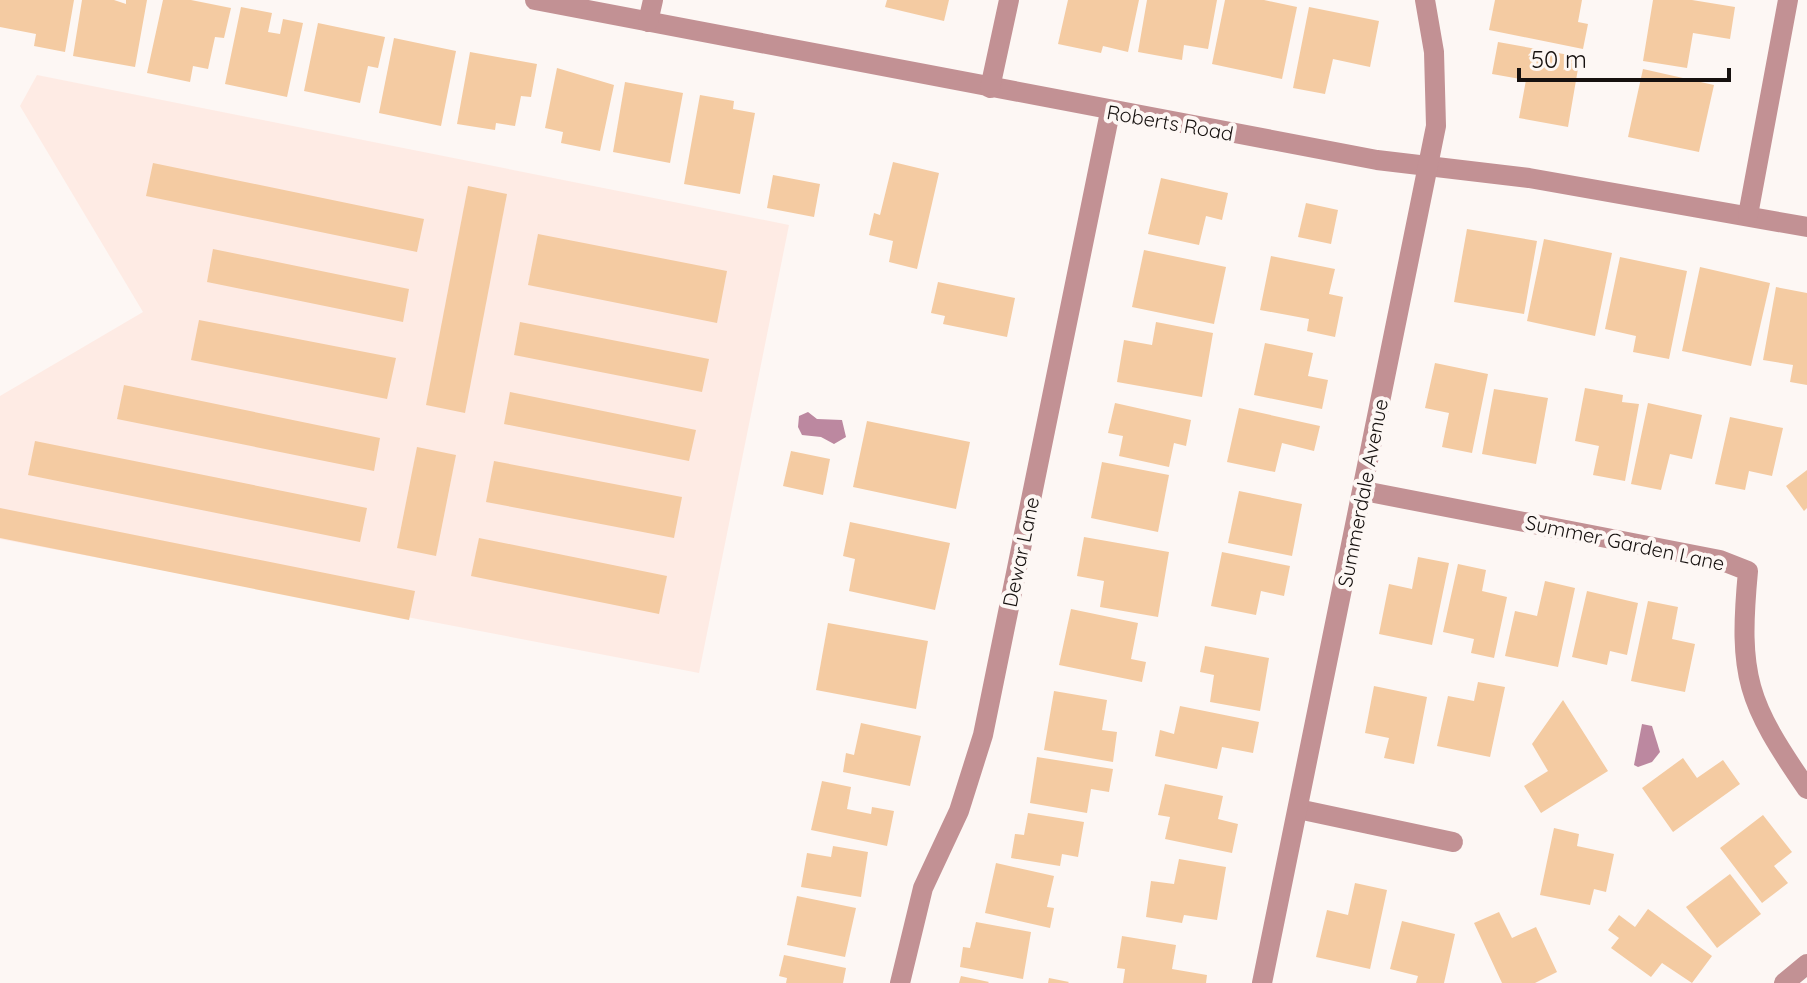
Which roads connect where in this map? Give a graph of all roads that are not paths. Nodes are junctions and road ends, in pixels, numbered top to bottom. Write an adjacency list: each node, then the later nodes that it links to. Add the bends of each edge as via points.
1 (535, 0): 6 (street, Roberts Road)
2 (653, 0): 6 (street)
3 (1009, 0): 7 (street)
4 (1425, 0): 9 (street, Summerdale Avenue, via 1438,106)
5 (1788, 0): 10 (street)
6 (648, 22): 7 (street, Roberts Road)
7 (990, 88): 8 (street, Roberts Road)
8 (1110, 112): 9 (street, Roberts Road); 17 (street, Dewar Lane, via 983,735 959,811 923,888)
9 (1428, 165): 10 (street, Roberts Road); 12 (street, Summerdale Avenue)
10 (1748, 215): 11 (street, Roberts Road)
11 (1807, 227)
12 (1364, 491): 13 (street, Summer Garden Lane, via 1720,560 1748,571 1744,660 1749,687 1761,718); 14 (street, Summerdale Avenue)
13 (1807, 789)
14 (1298, 809): 15 (street); 18 (street, Summerdale Avenue)
15 (1453, 842)
16 (1807, 964): 19 (street)
17 (900, 983)
18 (1262, 983)
19 (1784, 983)

